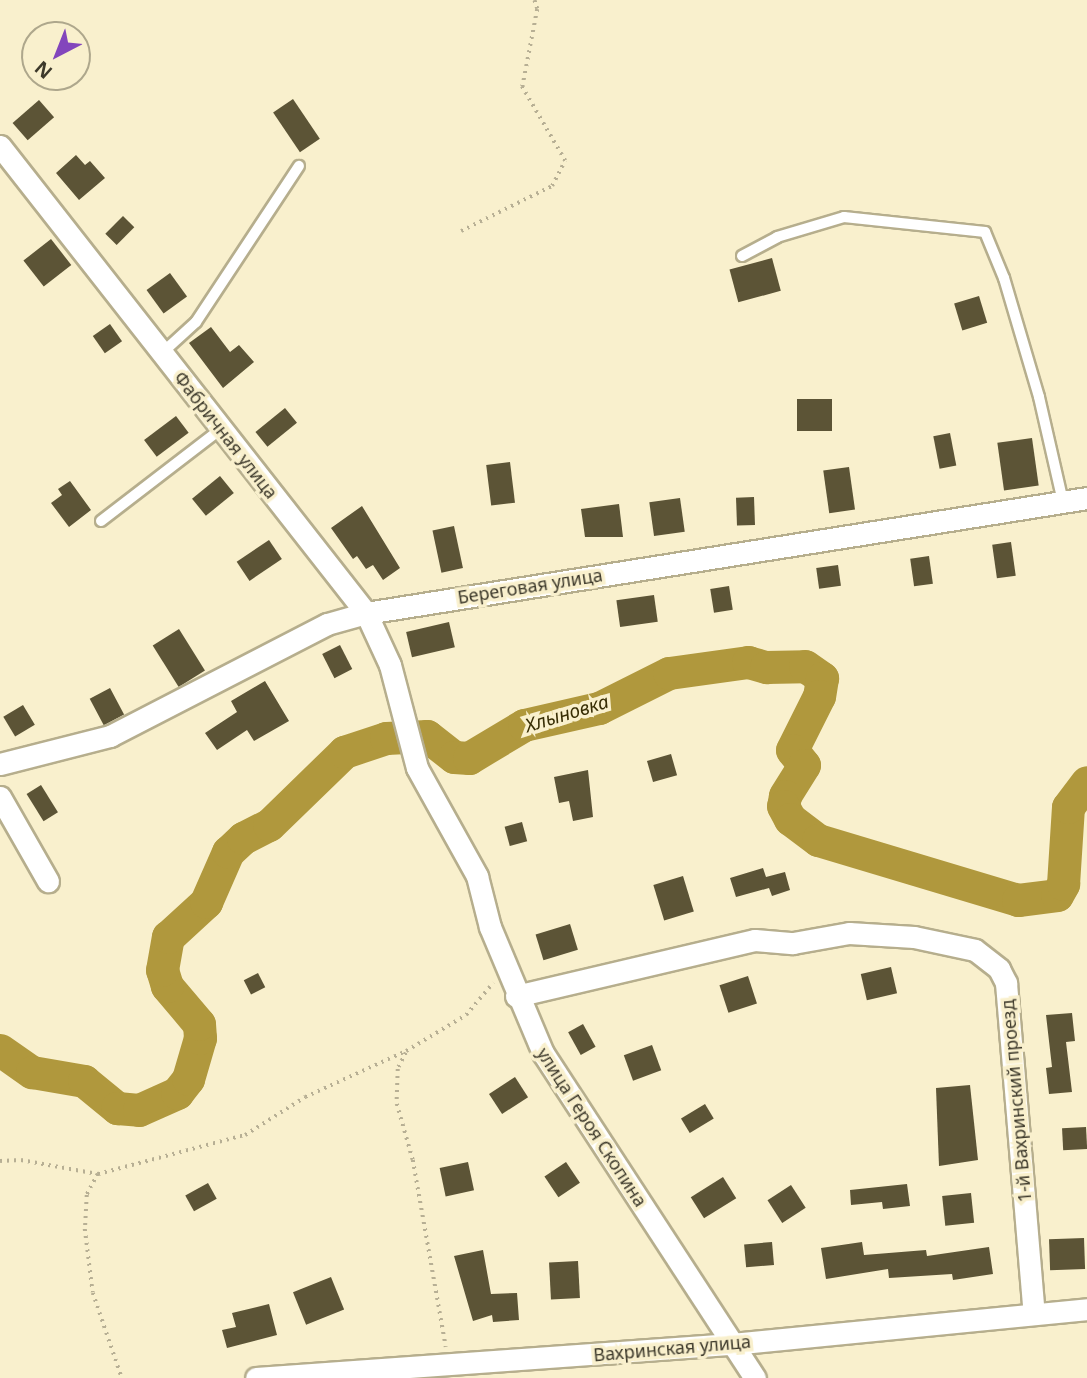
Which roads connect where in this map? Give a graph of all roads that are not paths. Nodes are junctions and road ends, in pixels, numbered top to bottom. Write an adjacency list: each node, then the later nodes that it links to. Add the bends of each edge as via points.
1 (0, 146): 4 (street, Фабричная улица)
2 (299, 166): 4 (lane, via 196,322)
3 (742, 256): 7 (lane, via 777,237 844,217 985,232 1004,278 1039,397)
4 (162, 353): 5 (street, Фабричная улица)
5 (222, 429): 8 (lane); 9 (street, Фабричная улица)
6 (1087, 498): 7 (street, Береговая улица)
7 (1063, 502): 9 (street, Береговая улица)
8 (101, 521)
9 (366, 613): 10 (street, Фабричная улица, via 390,664); 11 (street, Береговая улица, via 327,624 110,736)
10 (409, 738): 14 (street, улица Героя Скопина, via 417,768 477,876)
11 (0, 764)
12 (0, 797): 13 (street)
13 (48, 881)
14 (516, 996): 16 (street, 1-й Вахринский проезд, via 755,940 793,943 849,933 914,937 975,950 999,969 1006,983); 17 (street, улица Героя Скопина, via 542,1053)
15 (1087, 1309): 16 (street, Вахринская улица)
16 (1034, 1314): 17 (street, Вахринская улица)
17 (732, 1343): 18 (street, Вахринская улица); 19 (street, улица Героя Скопина)
18 (256, 1378)
19 (755, 1378)

